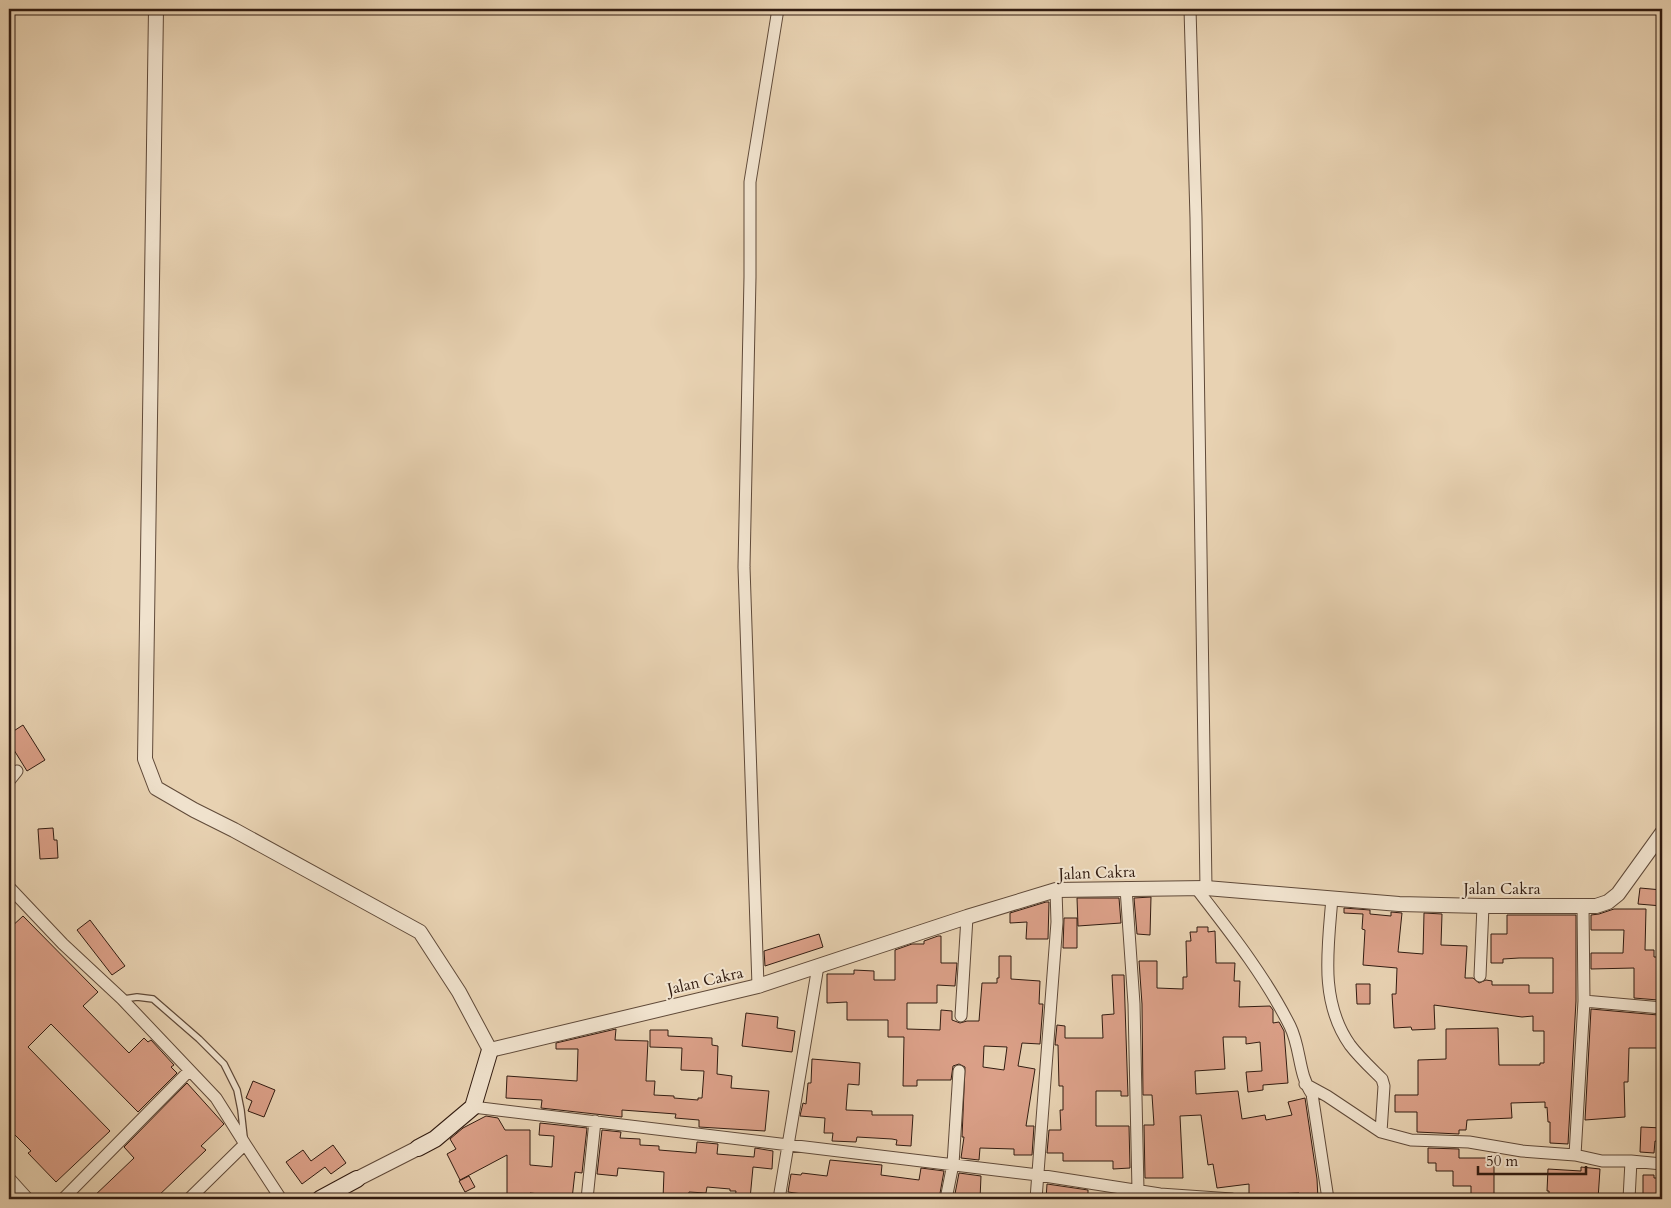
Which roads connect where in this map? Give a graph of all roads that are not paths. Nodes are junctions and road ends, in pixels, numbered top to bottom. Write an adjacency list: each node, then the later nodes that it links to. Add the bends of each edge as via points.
1 (156, 9): 22 (street, via 144,759 156,788 420,932 459,992)
2 (778, 9): 17 (street, via 750,182 744,567)
3 (1190, 9): 9 (street, via 1196,218)
4 (17, 771): 5 (street)
5 (9, 781)
6 (1662, 834): 13 (street, Jalan Cakra, via 1618,894 1608,902)
7 (9, 887): 18 (street)
8 (1126, 888): 9 (street, Jalan Cakra); 10 (street, Jalan Cakra); 39 (street, via 1134,1004)
9 (1201, 888): 11 (street, Jalan Cakra); 25 (street, via 1269,986 1292,1029)
10 (1056, 890): 14 (street, Jalan Cakra); 36 (street, via 1058,922)
11 (1332, 898): 12 (street, Jalan Cakra); 28 (street, via 1327,966 1329,991 1336,1017 1351,1046 1382,1079)
12 (1483, 906): 13 (street, Jalan Cakra); 16 (street)
13 (1583, 906): 19 (street)
14 (967, 917): 15 (street, Jalan Cakra); 21 (street)
15 (818, 966): 17 (street, Jalan Cakra); 30 (street)
16 (1480, 976)
17 (758, 986): 22 (street, Jalan Cakra)
18 (122, 999): 23 (street); 29 (lane, via 153,999 224,1064 237,1090)
19 (1584, 1001): 20 (street); 32 (street)
20 (1662, 1008)
21 (961, 1016)
22 (490, 1050): 26 (main road)
23 (189, 1071): 29 (street, via 216,1098); 42 (street)
24 (959, 1071): 34 (street)
25 (1305, 1084): 28 (street); 51 (street, via 1312,1094)
26 (473, 1107): 27 (street); 31 (main road)
27 (595, 1121): 30 (street); 46 (street)
28 (1381, 1132): 32 (street, via 1411,1140 1469,1142)
29 (245, 1144): 43 (street); 44 (street)
30 (789, 1145): 34 (street); 47 (street)
31 (418, 1148): 38 (street)
32 (1575, 1155): 33 (street, via 1602,1161)
33 (1631, 1161): 35 (street); 52 (street)
34 (953, 1164): 36 (street); 48 (street)
35 (1662, 1164)
36 (1038, 1175): 40 (street); 49 (street)
37 (9, 1178): 41 (street)
38 (357, 1179): 45 (main road)
39 (1138, 1190): 40 (street); 50 (street)
40 (1126, 1194)
41 (28, 1199)
42 (63, 1199)
43 (189, 1199)
44 (281, 1199)
45 (320, 1199)
46 (587, 1199)
47 (779, 1199)
48 (946, 1199)
49 (1036, 1199)
50 (1232, 1199)
51 (1328, 1199)
52 (1629, 1199)

